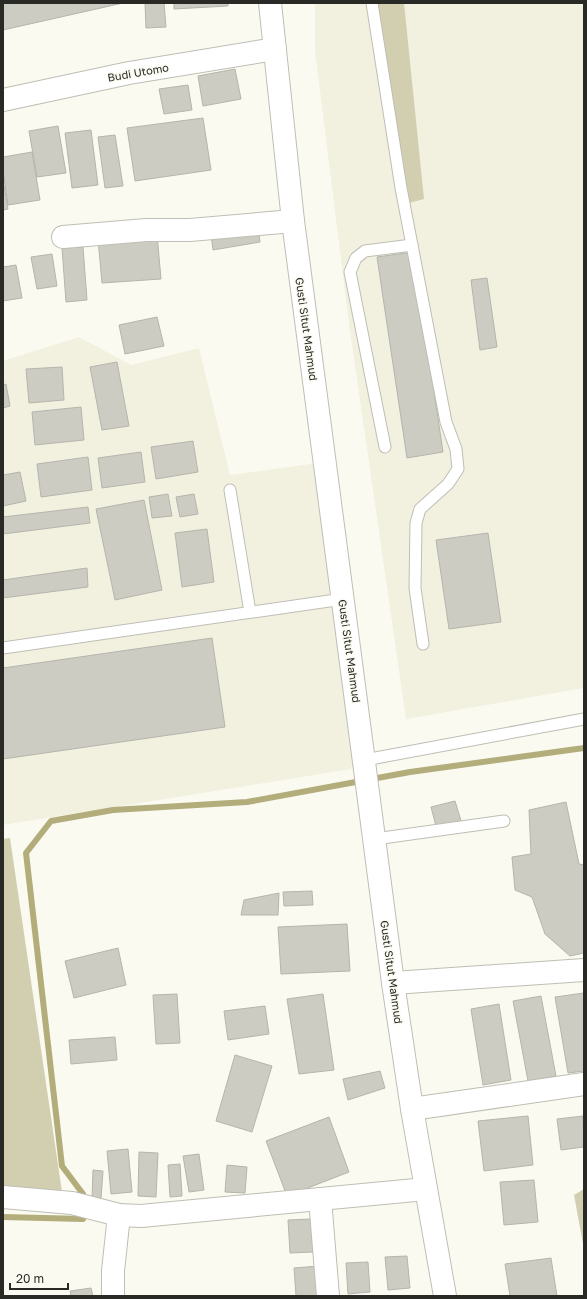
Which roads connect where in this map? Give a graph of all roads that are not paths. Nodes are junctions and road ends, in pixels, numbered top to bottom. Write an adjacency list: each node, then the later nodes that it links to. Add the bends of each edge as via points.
1 (270, 3): 3 (main road, Gusti Situt Mahmud)
2 (372, 3): 7 (lane)
3 (275, 50): 4 (main road, Budi Utomo, via 129,73); 5 (main road, Gusti Situt Mahmud)
4 (3, 100)
5 (293, 221): 6 (main road); 10 (main road, Gusti Situt Mahmud)
6 (63, 238)
7 (412, 245): 8 (lane, via 365,251 356,258 350,272); 12 (lane, via 446,422 456,449 458,469 448,484 420,509 416,523 415,588)
8 (385, 447)
9 (230, 490): 11 (lane)
10 (343, 599): 11 (lane); 15 (main road, Gusti Situt Mahmud)
11 (250, 612): 13 (lane)
12 (423, 644)
13 (3, 648)
14 (584, 719): 15 (lane)
15 (365, 760): 17 (main road, Gusti Situt Mahmud)
16 (504, 821): 17 (lane)
17 (375, 839): 19 (main road, Gusti Situt Mahmud)
18 (584, 970): 19 (main road)
19 (393, 983): 21 (main road, Gusti Situt Mahmud)
20 (584, 1084): 21 (main road)
21 (412, 1109): 22 (main road, Gusti Situt Mahmud)
22 (426, 1190): 24 (main road); 28 (main road, Gusti Situt Mahmud)
23 (3, 1197): 25 (main road, via 72,1203)
24 (320, 1199): 25 (main road, via 142,1216); 27 (main road)
25 (111, 1213): 26 (main road)
26 (113, 1296)
27 (328, 1296)
28 (445, 1296)

